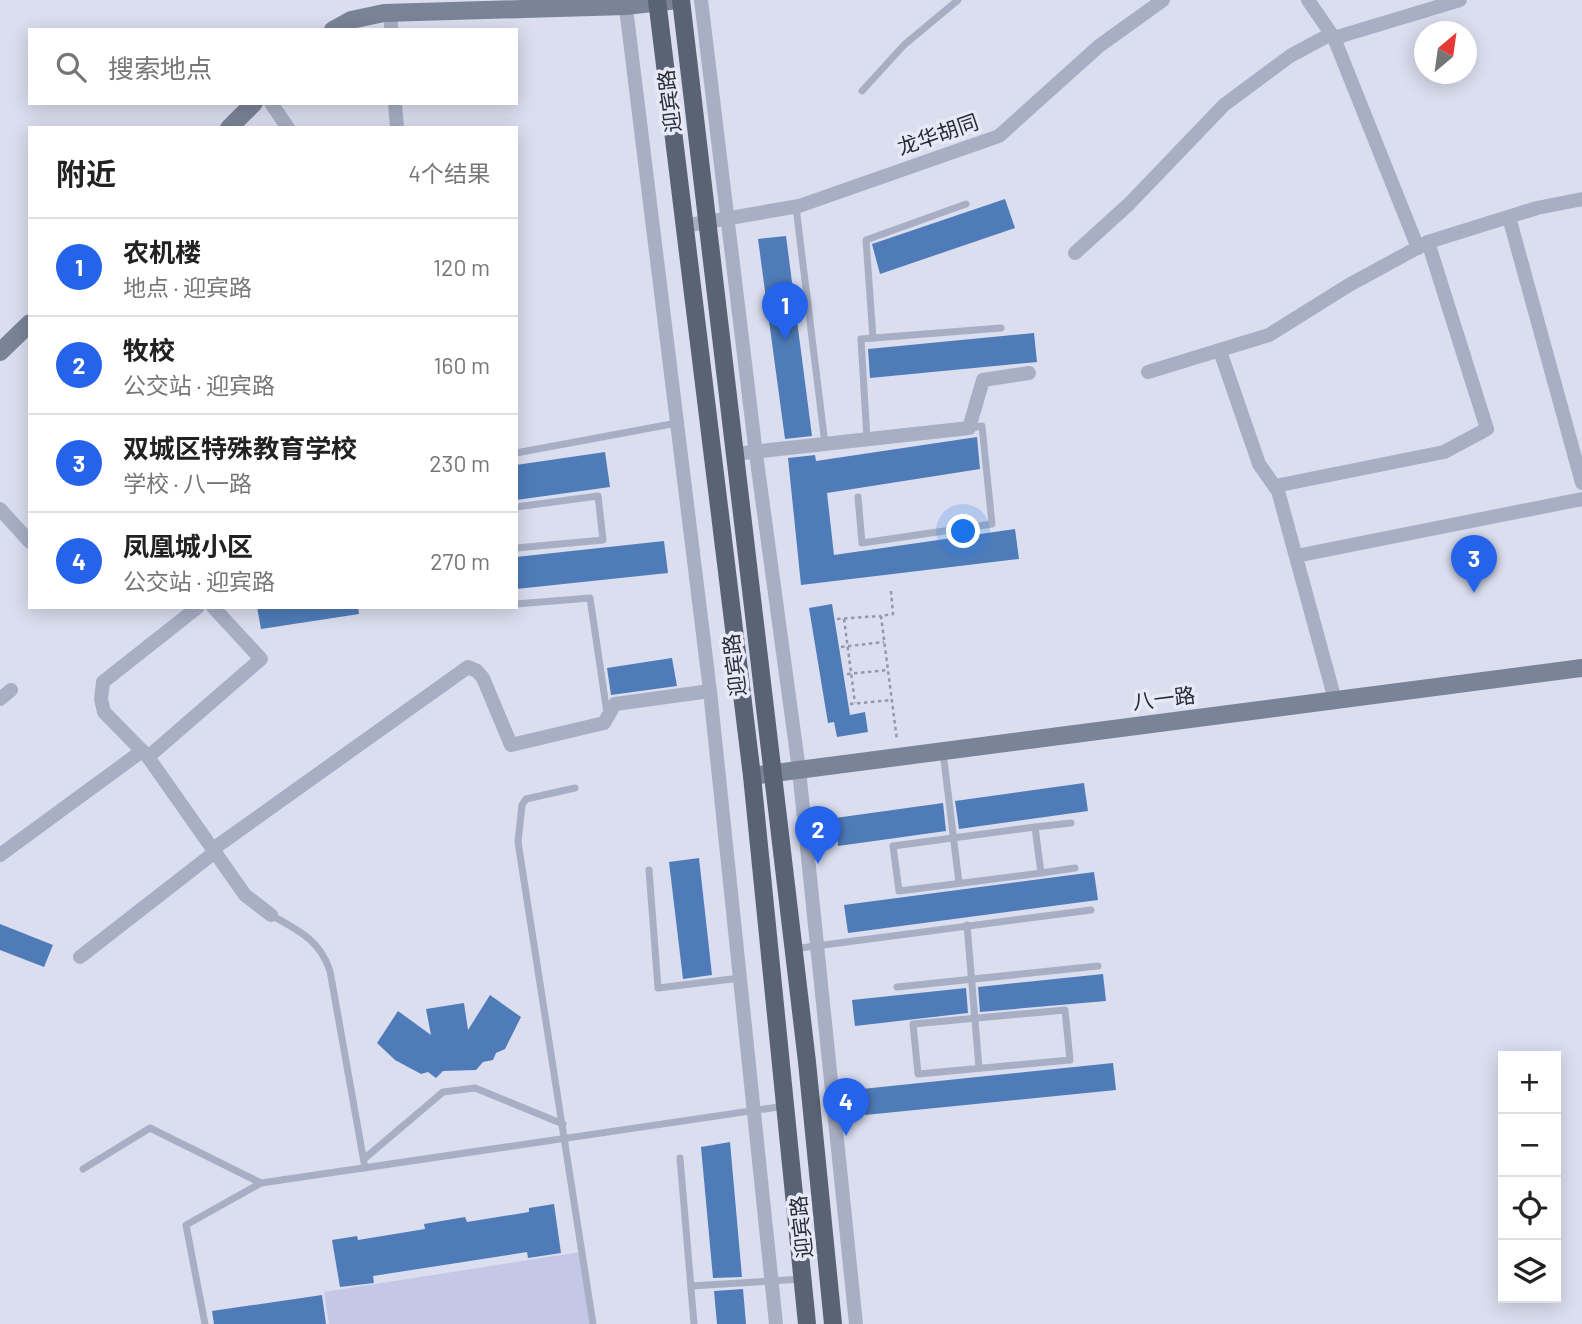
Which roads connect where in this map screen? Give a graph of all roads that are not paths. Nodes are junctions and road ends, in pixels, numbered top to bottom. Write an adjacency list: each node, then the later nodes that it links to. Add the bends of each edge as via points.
1 (679, 0): 7 (street); 24 (main road, 迎宾路)
2 (701, 0): 23 (street)
3 (958, 0): 12 (lane, via 904,45)
4 (1163, 0): 21 (street, 龙华胡同, via 1099,46 999,136)
5 (1308, 0): 11 (street)
6 (1460, 0): 11 (street)
7 (657, 1): 8 (street); 25 (main road, 迎宾路)
8 (625, 3): 9 (street); 35 (street)
9 (391, 22): 10 (street, via 351,20)
10 (337, 28)
11 (1333, 36): 26 (street); 27 (street, via 1290,56 1224,105)
12 (862, 91)
13 (252, 105): 16 (street)
14 (272, 105): 17 (street)
15 (395, 105): 18 (street)
16 (231, 126)
17 (287, 126)
18 (397, 126)
19 (1582, 199): 22 (street)
20 (966, 204): 30 (lane, via 866,240)
21 (796, 207): 23 (street, 龙华胡同); 38 (lane)
22 (1509, 217): 26 (street); 42 (street)
23 (728, 219): 24 (street, 龙华胡同); 39 (street)
24 (707, 222): 25 (street, 龙华胡同); 41 (main road, 迎宾路)
25 (684, 226): 62 (main road, 迎宾路)
26 (1423, 245): 31 (street, via 1269,335); 43 (street, via 1487,429 1444,452)
27 (1075, 253)
28 (28, 325): 32 (street)
29 (1001, 328): 30 (lane)
30 (873, 338): 37 (lane, via 861,339)
31 (1220, 351): 33 (street); 43 (street, via 1259,464)
32 (0, 352)
33 (1148, 372)
34 (1029, 373): 36 (street, via 983,380)
35 (678, 422): 40 (lane); 55 (street)
36 (969, 428): 37 (street); 44 (lane, via 982,426 992,524 862,543)
37 (867, 439): 38 (street)
38 (825, 444): 39 (street)
39 (755, 451): 41 (street); 60 (street)
40 (518, 453)
41 (734, 454): 61 (main road, 迎宾路)
42 (1582, 483)
43 (1275, 486): 50 (street)
44 (858, 497)
45 (1582, 499): 50 (street)
46 (518, 507): 49 (lane, via 598,496 603,540)
47 (0, 509): 48 (street)
48 (28, 540)
49 (518, 548)
50 (1296, 556): 56 (street)
51 (518, 604): 57 (lane, via 590,598)
52 (195, 609): 59 (street, via 103,682 104,712)
53 (215, 609): 59 (street, via 261,659)
54 (1582, 668): 56 (street, 八一路)
55 (710, 691): 57 (street, via 615,704); 80 (street)
56 (1335, 699): 58 (street, 八一路)
57 (607, 717): 67 (street, via 604,723 511,745 483,678 468,667)
58 (943, 751): 60 (street, 八一路); 66 (lane)
59 (145, 754): 67 (street); 68 (street)
60 (799, 770): 61 (street, 八一路); 76 (street)
61 (770, 774): 62 (street, 八一路); 77 (main road, 迎宾路)
62 (752, 776): 85 (main road, 迎宾路)
63 (575, 788): 87 (lane, via 526,799 518,842)
64 (1071, 823): 65 (lane)
65 (1035, 827): 66 (lane); 71 (lane)
66 (954, 838): 72 (lane); 72 (lane, via 893,846 899,891)
67 (214, 850): 74 (street, via 246,895); 78 (street)
68 (0, 855)
69 (1076, 868): 71 (lane)
70 (649, 870): 80 (lane, via 658,988)
71 (1041, 873): 72 (lane)
72 (959, 883)
73 (1091, 910): 75 (lane)
74 (271, 915): 90 (lane, via 312,939 324,953)
75 (967, 925): 76 (lane); 81 (lane)
76 (817, 943): 77 (lane); 103 (street)
77 (792, 949): 102 (main road, 迎宾路)
78 (80, 957)
79 (1098, 966): 81 (lane)
80 (740, 978): 86 (street)
81 (972, 979): 82 (lane); 83 (lane)
82 (897, 987)
83 (975, 1018): 84 (lane); 84 (lane, via 913,1024 918,1074); 84 (lane, via 1065,1010 1070,1060)
84 (979, 1068)
85 (786, 1106): 86 (lane); 94 (main road, 迎宾路)
86 (755, 1110): 88 (lane); 95 (street)
87 (563, 1124): 88 (lane); 90 (lane, via 475,1088 443,1092)
88 (565, 1139): 91 (lane); 98 (lane)
89 (680, 1158): 96 (lane)
90 (364, 1159): 91 (lane)
91 (365, 1168): 93 (lane)
92 (83, 1170): 93 (lane, via 150,1128)
93 (261, 1183): 97 (lane, via 186,1225)
94 (804, 1279): 95 (lane); 101 (main road, 迎宾路)
95 (772, 1281): 96 (lane); 100 (street)
96 (691, 1286): 99 (lane)
97 (205, 1324)
98 (593, 1324)
99 (694, 1324)
100 (776, 1324)
101 (807, 1324)
102 (833, 1324)
103 (856, 1324)

